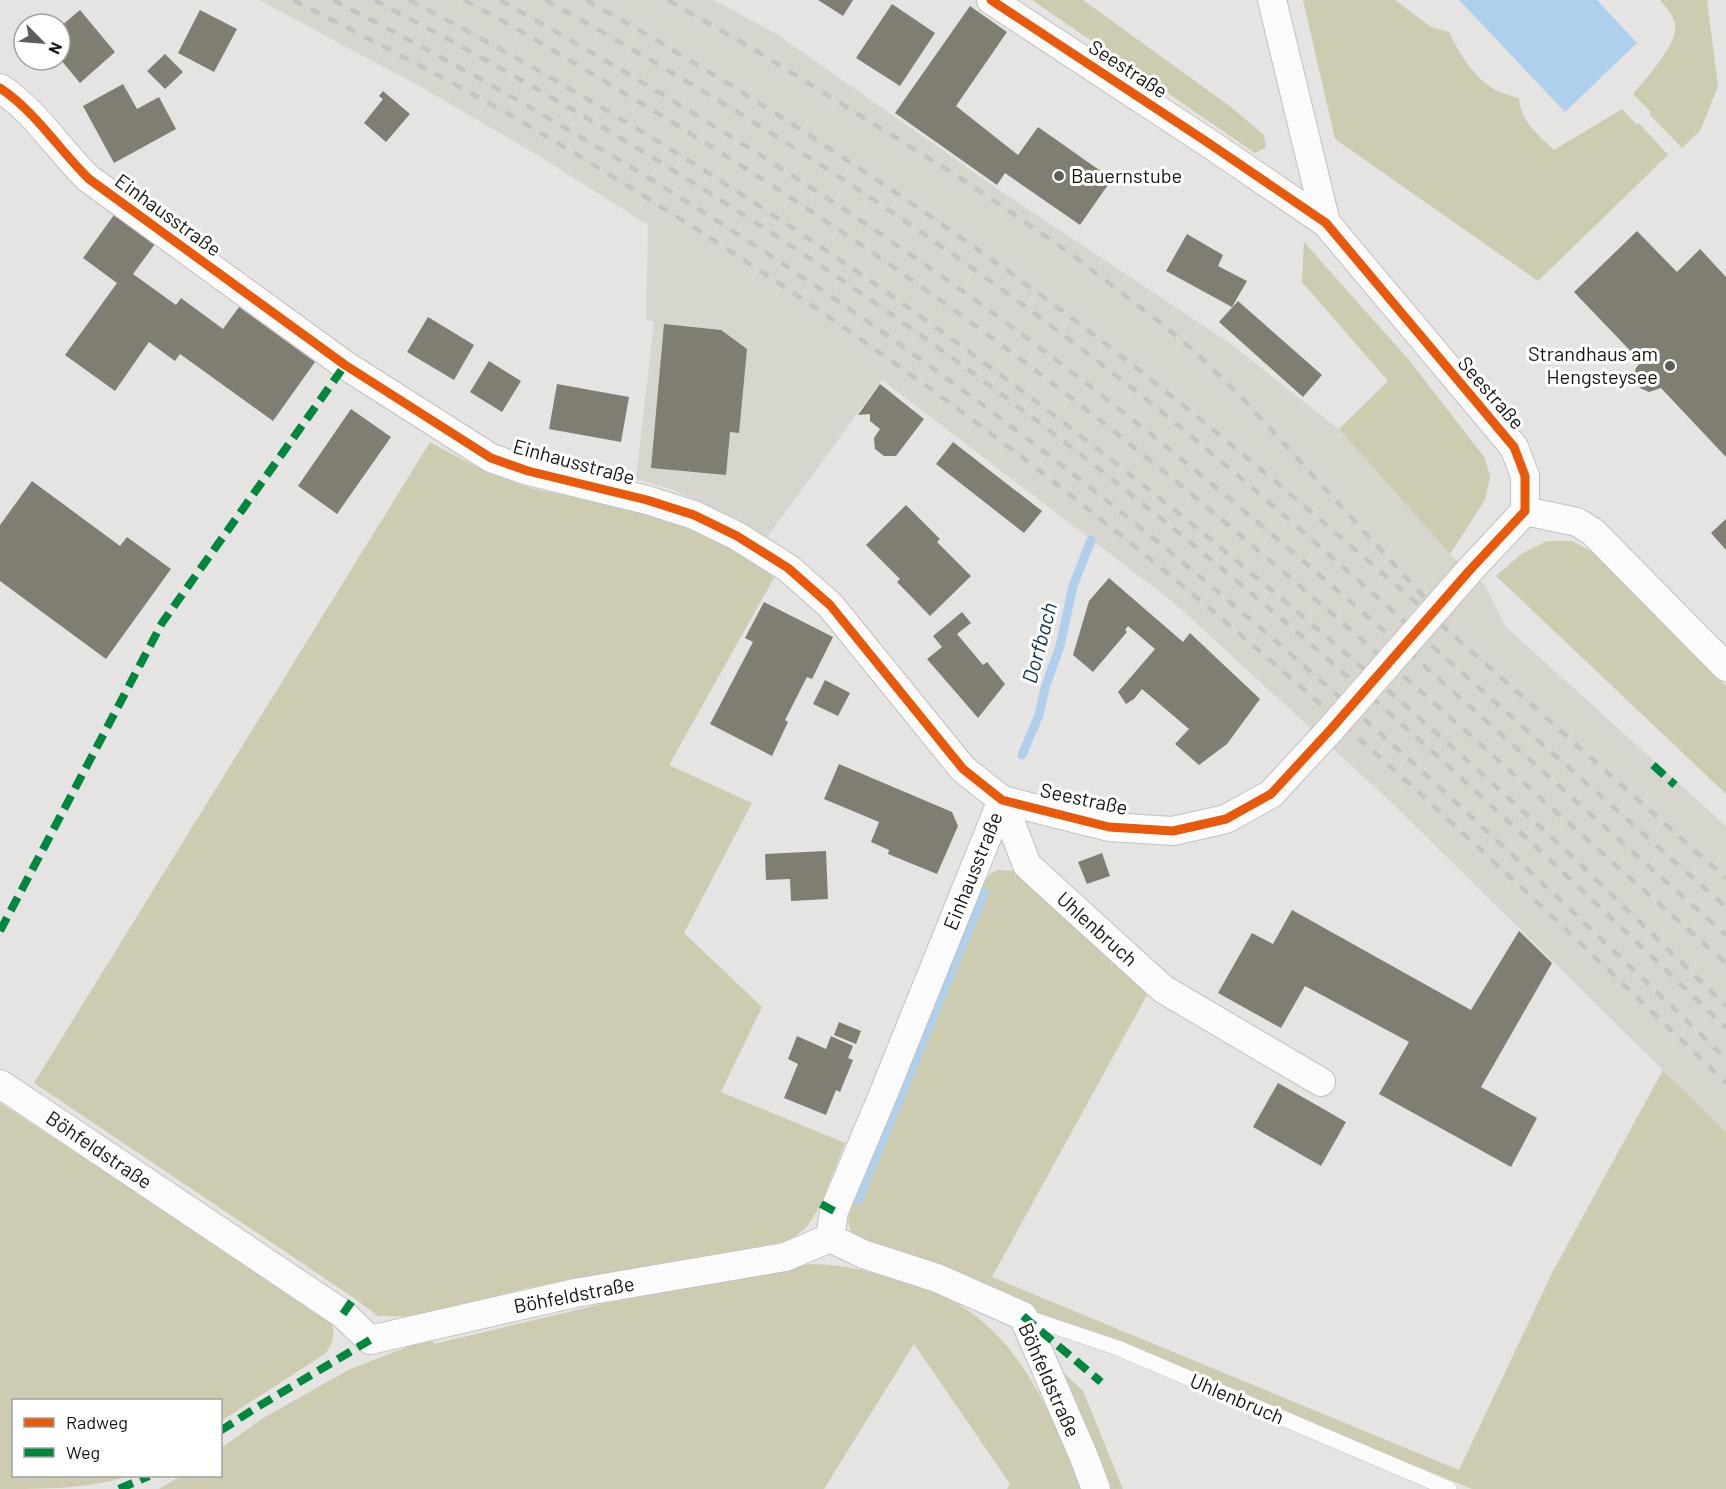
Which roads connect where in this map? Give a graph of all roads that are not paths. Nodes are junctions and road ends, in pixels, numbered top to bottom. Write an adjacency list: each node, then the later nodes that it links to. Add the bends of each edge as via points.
1 (991, 0): 4 (street, Seestraße)
2 (1272, 0): 4 (street, Seestraße)
3 (0, 88): 7 (street, Einhausstraße, via 26,109 89,179 286,323 457,438 491,458 528,471 694,514 788,568 830,605 963,768)
4 (1326, 223): 5 (street, Seestraße, via 1514,447 1525,476)
5 (1525, 511): 6 (street, via 1577,522 1593,532); 7 (street, Seestraße, bridge, via 1270,794 1226,819 1173,831 1109,827)
6 (1726, 666)
7 (1002, 800): 8 (street, Uhlenbruch, via 1027,865 1163,989); 10 (street, Einhausstraße, via 834,1211)
8 (1321, 1082)
9 (0, 1084): 10 (street, Böhfeldstraße, via 343,1314 370,1340 575,1293 785,1257)
10 (830, 1238): 11 (street, Böhfeldstraße, via 863,1254 937,1278)
11 (1023, 1316): 12 (street, Böhfeldstraße); 13 (lane, Uhlenbruch, via 1118,1348)
12 (1096, 1489)
13 (1449, 1489)

